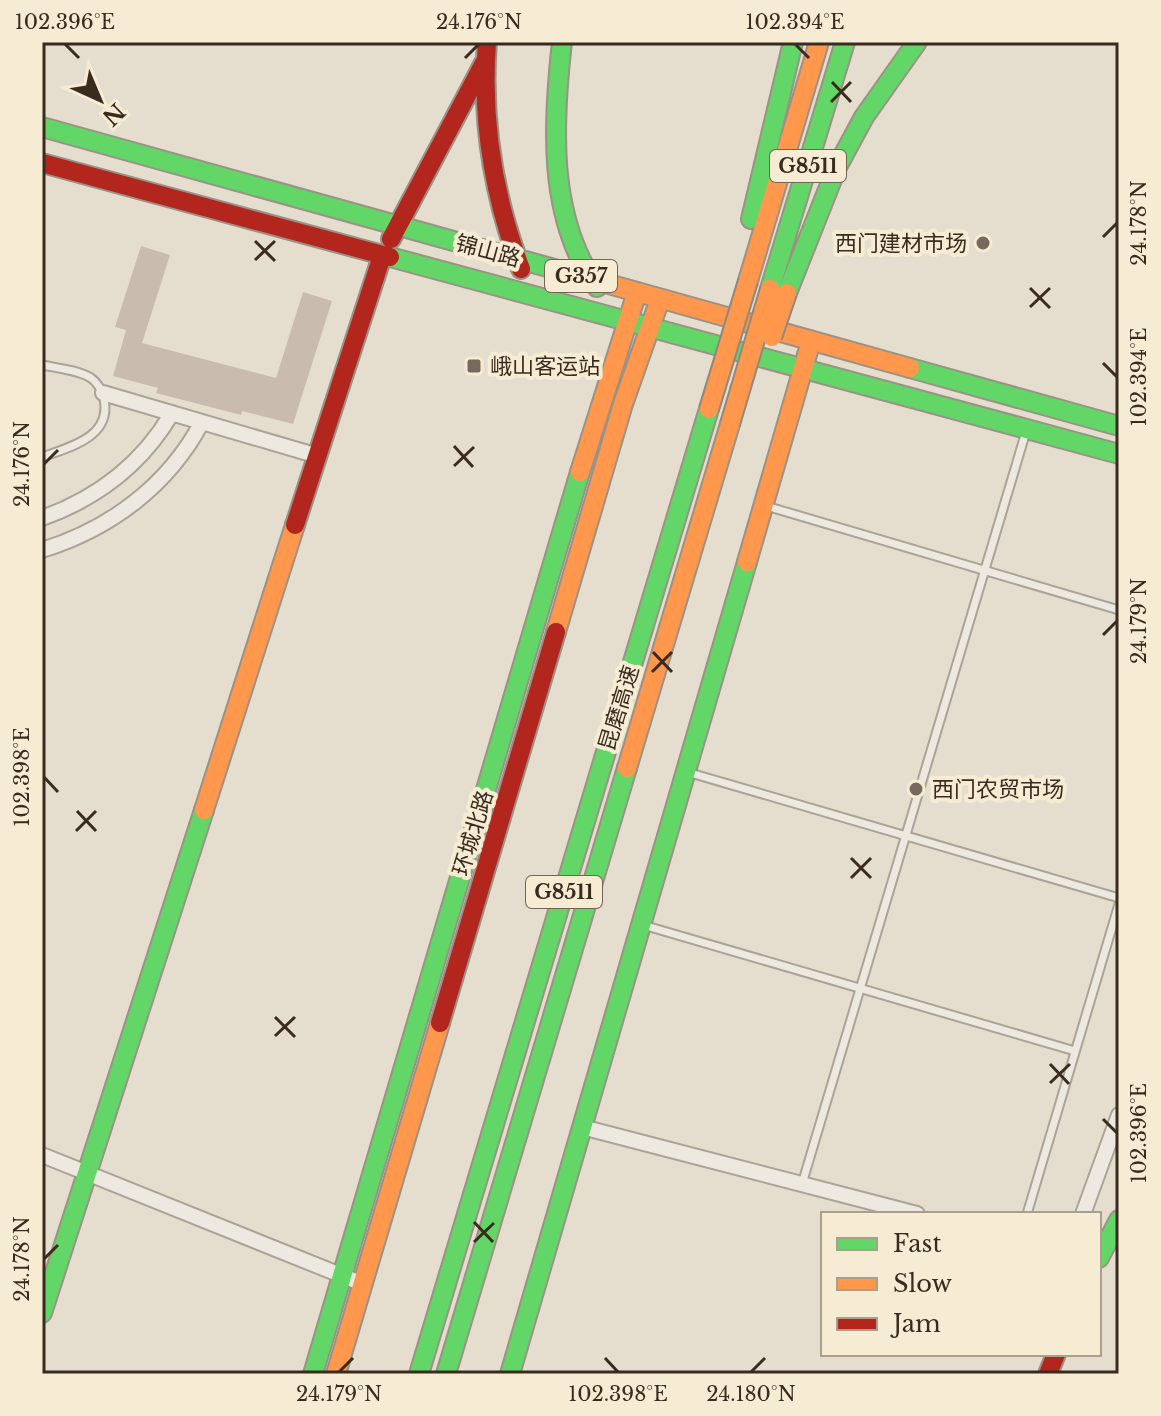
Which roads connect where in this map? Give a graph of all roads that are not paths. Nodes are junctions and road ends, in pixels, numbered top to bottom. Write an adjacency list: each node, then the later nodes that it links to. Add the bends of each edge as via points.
1 (562, 42): 12 (main road, via 554,155 569,229)
2 (793, 42): 13 (main road, via 749,227)
3 (819, 42): 13 (main road, 昆磨高速 / G8511)
4 (845, 42): 14 (main road, 昆磨高速 / G8511)
5 (917, 42): 14 (main road, via 864,117)
6 (486, 51): 9 (main road); 11 (main road, via 494,168)
7 (42, 127): 9 (main road, 锦山路 / G357)
8 (42, 163): 10 (main road, 锦山路 / G357)
9 (398, 226): 10 (main road); 11 (main road, 锦山路 / G357)
10 (382, 256): 16 (main road, 锦山路 / G357); 29 (main road)
11 (517, 259): 12 (main road, 锦山路 / G357); 16 (main road)
12 (591, 279): 15 (main road, 锦山路 / G357); 18 (main road)
13 (748, 281): 60 (main road, 昆磨高速 / G8511, bridge)
14 (779, 291): 61 (main road, 昆磨高速 / G8511, bridge, via 693,544)
15 (637, 292): 17 (main road, 锦山路 / G357); 18 (main road, 环城北路)
16 (534, 297): 18 (main road, 锦山路 / G357)
17 (660, 299): 19 (main road, 环城北路); 20 (main road, 锦山路 / G357)
18 (628, 322): 19 (main road, 锦山路 / G357); 53 (main road, 环城北路)
19 (650, 328): 22 (main road, 锦山路 / G357); 54 (main road, 环城北路)
20 (811, 341): 22 (main road); 26 (main road, 锦山路 / G357)
21 (42, 365): 23 (lane, via 86,375)
22 (803, 369): 27 (main road, 锦山路 / G357); 31 (main road)
23 (103, 393): 24 (street); 30 (lane, via 105,418 95,432)
24 (172, 413): 25 (street); 32 (street, via 145,453 122,475)
25 (202, 422): 29 (street); 33 (street, via 177,462 135,504 80,536)
26 (1119, 425): 28 (main road)
27 (1027, 429): 28 (main road, 锦山路 / G357); 34 (lane)
28 (1115, 453)
29 (318, 456): 46 (main road)
30 (42, 457)
31 (763, 505): 34 (lane); 36 (main road)
32 (42, 518)
33 (42, 550)
34 (985, 570): 35 (lane); 37 (lane)
35 (1119, 610)
36 (686, 771): 37 (lane); 40 (main road)
37 (906, 836): 38 (lane); 41 (lane)
38 (1119, 898)
39 (1119, 904): 42 (lane)
40 (641, 924): 41 (lane); 44 (main road)
41 (861, 988): 42 (lane); 47 (lane)
42 (1075, 1051): 49 (lane)
43 (1119, 1115): 50 (street)
44 (582, 1127): 47 (street); 57 (main road)
45 (42, 1155): 46 (street)
46 (88, 1173): 53 (street); 55 (main road)
47 (802, 1184): 48 (street)
48 (909, 1212)
49 (1028, 1212)
50 (1084, 1212)
51 (1119, 1220): 52 (main road)
52 (1101, 1254)
53 (342, 1276): 54 (street); 58 (main road, 环城北路)
54 (363, 1284): 59 (main road, 环城北路)
55 (42, 1313)
56 (1055, 1356): 62 (main road)
57 (513, 1373)
58 (313, 1374)
59 (336, 1374)
60 (419, 1374)
61 (446, 1374)
62 (1046, 1374)

